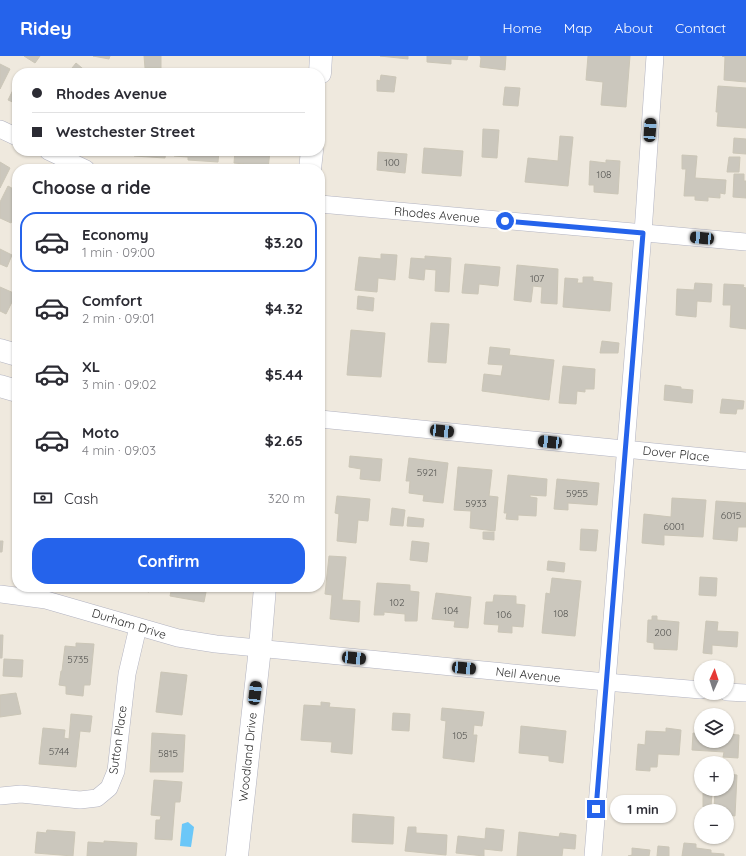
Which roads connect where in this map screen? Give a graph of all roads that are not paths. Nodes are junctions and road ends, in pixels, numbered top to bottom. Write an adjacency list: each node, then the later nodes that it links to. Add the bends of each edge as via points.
1 (321, 56): 3 (main road)
2 (655, 56): 9 (street)
3 (320, 68)
4 (0, 129): 5 (street)
5 (12, 135)
6 (59, 156): 7 (street)
7 (75, 164)
8 (325, 204): 9 (street, Rhodes Avenue)
9 (643, 233): 10 (street, Rhodes Avenue); 16 (street)
10 (746, 242)
11 (0, 350): 12 (main road)
12 (12, 354)
13 (0, 386): 14 (main road)
14 (12, 390)
15 (325, 419): 16 (street, Dover Place)
16 (626, 449): 17 (street, Dover Place); 22 (street)
17 (746, 461)
18 (265, 592): 21 (main road, Woodland Drive)
19 (0, 594): 20 (street, Durham Drive, via 46,600)
20 (138, 627): 21 (street, Durham Drive, via 178,638); 26 (street, Sutton Place, via 127,674 116,772 109,788 97,798 80,800 21,794)
21 (260, 648): 22 (street, Neil Avenue); 27 (main road, Woodland Drive)
22 (606, 682): 23 (street, Neil Avenue); 28 (street)
23 (694, 689)
24 (734, 693): 25 (street)
25 (746, 694)
26 (0, 796)
27 (237, 856)
28 (593, 856)

